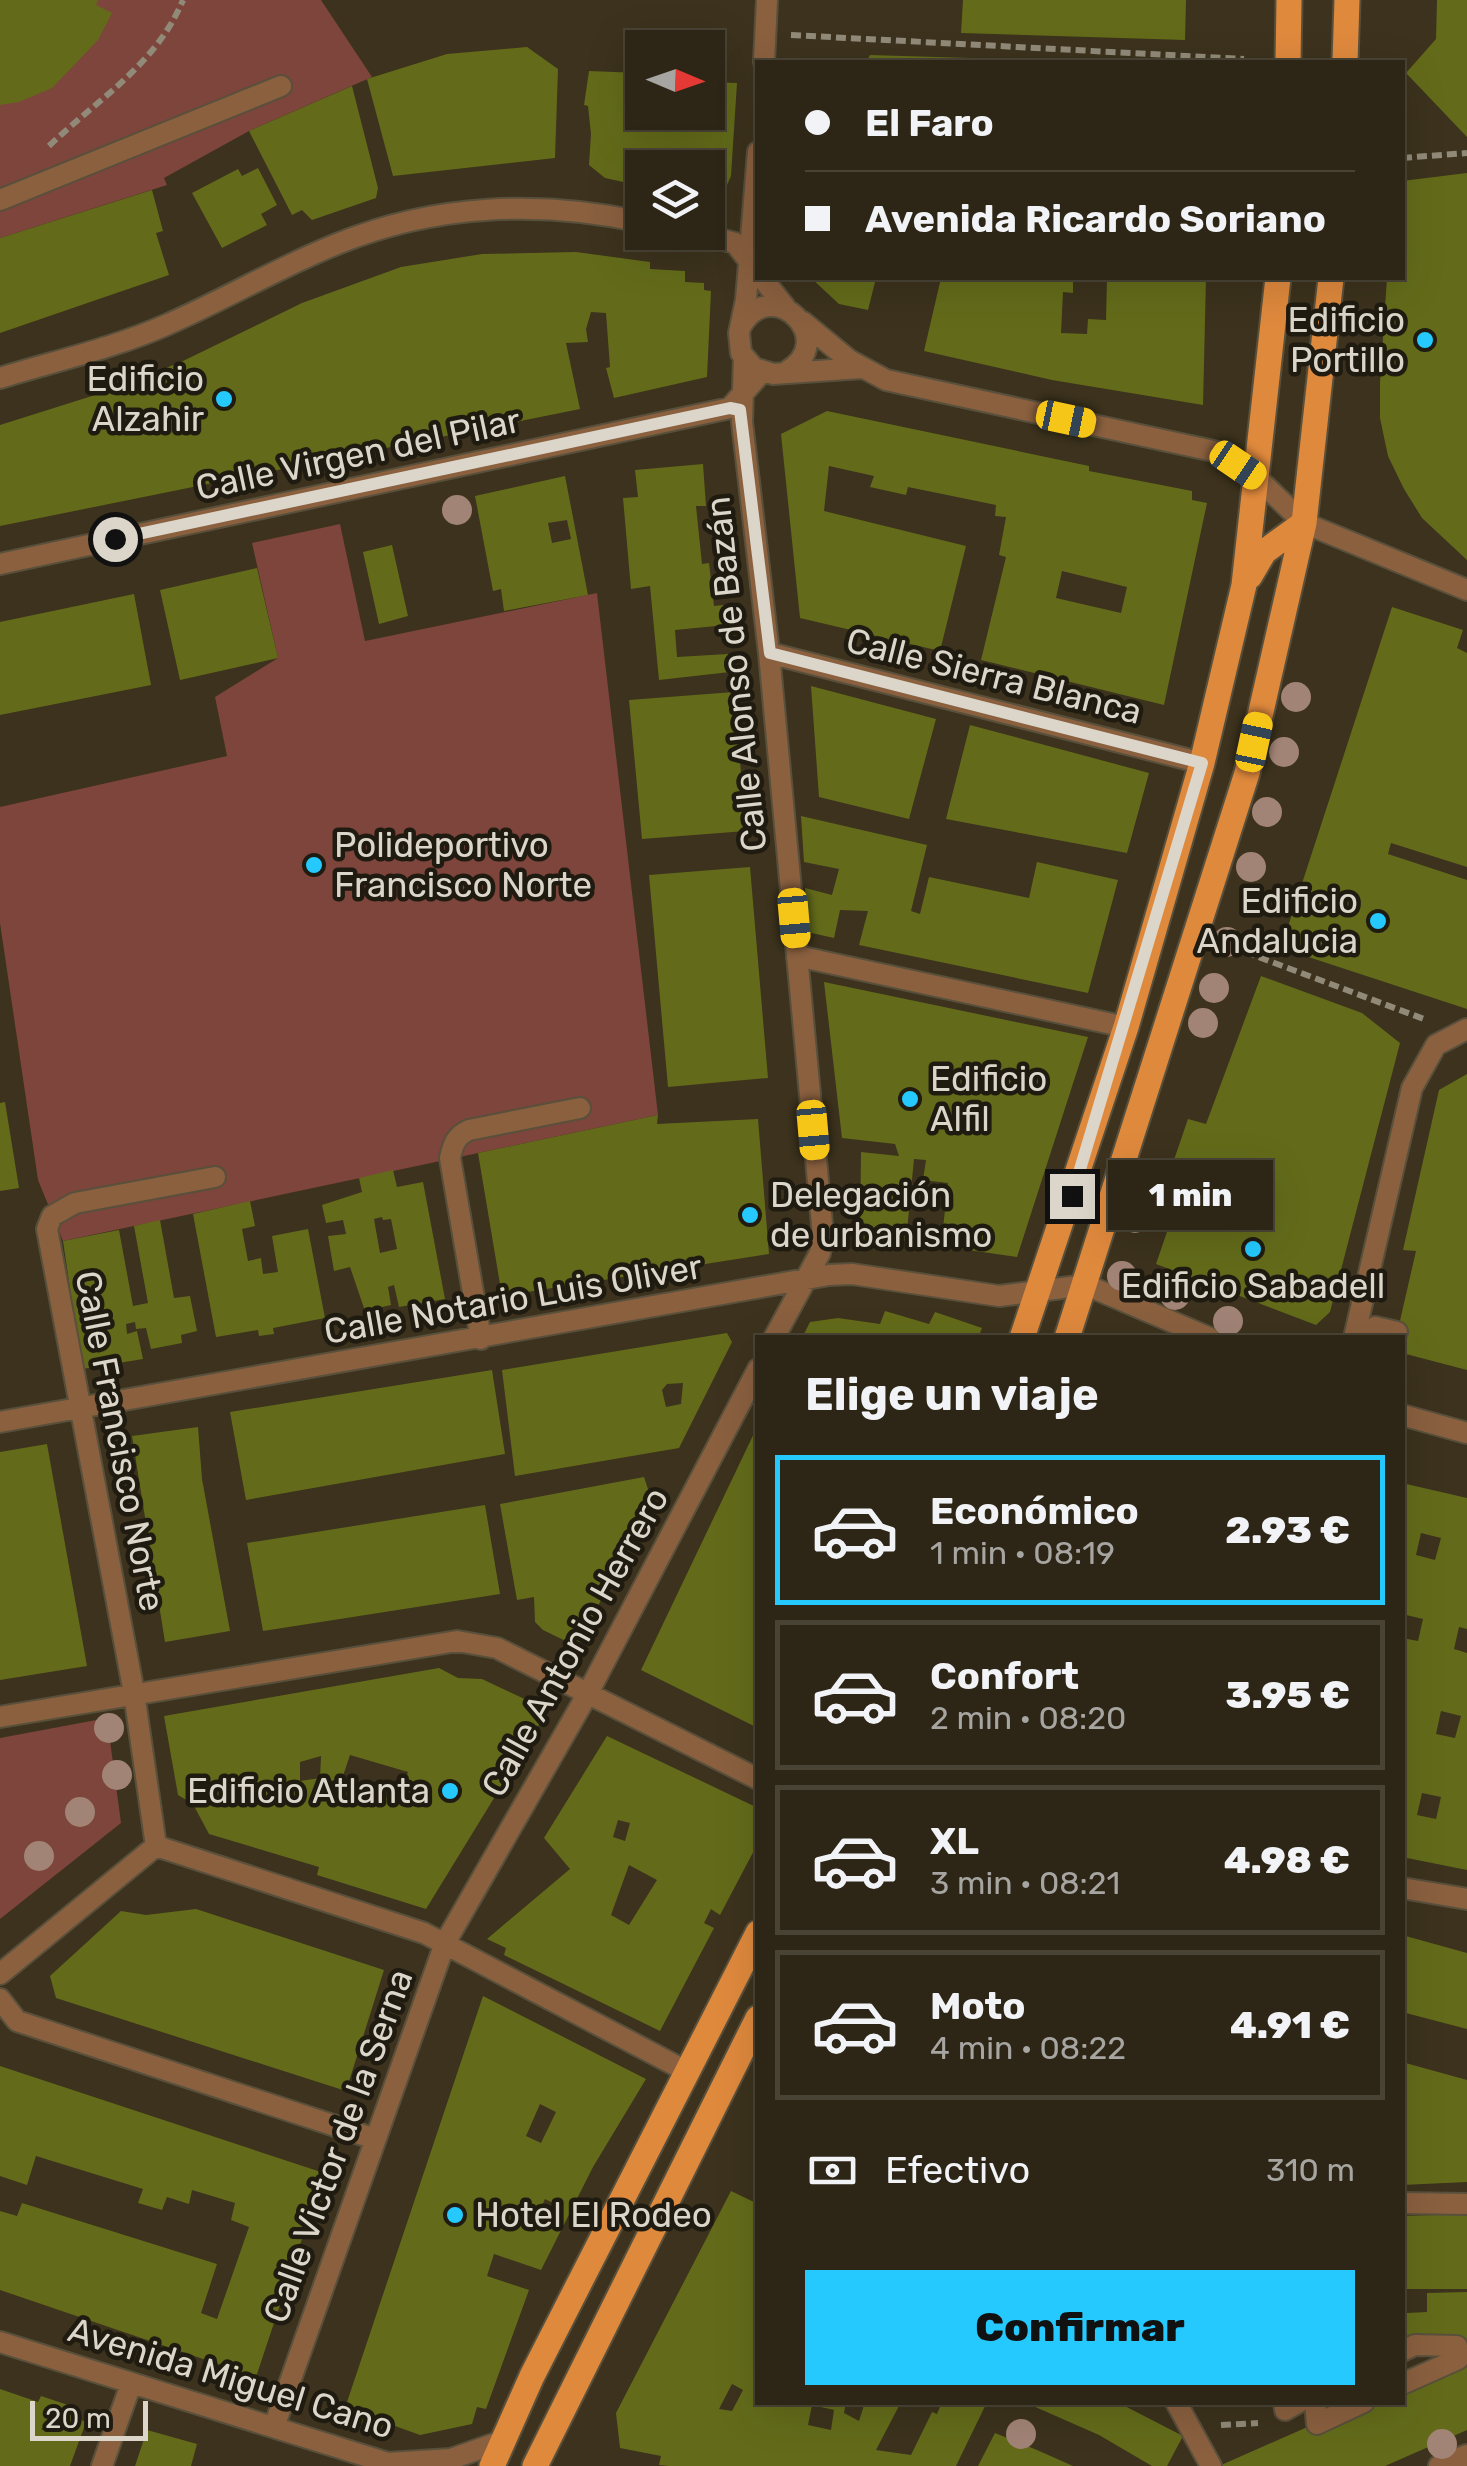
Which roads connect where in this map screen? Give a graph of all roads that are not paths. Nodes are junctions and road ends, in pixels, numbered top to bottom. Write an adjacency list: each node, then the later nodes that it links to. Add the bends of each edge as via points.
1 (767, 0): 4 (street)
2 (1290, 0): 5 (main road)
3 (1347, 0): 6 (main road)
4 (764, 60)
5 (1288, 60)
6 (1345, 60)
7 (281, 86): 9 (street)
8 (755, 169): 12 (street)
9 (8, 197)
10 (625, 219): 24 (street, via 548,208 398,223 337,244 162,327)
11 (725, 235): 12 (street)
12 (743, 236): 13 (street)
13 (755, 267)
14 (755, 274): 20 (street)
15 (764, 280): 18 (street)
16 (1278, 280): 26 (main road)
17 (1330, 280): 27 (main road)
18 (785, 307): 19 (street); 20 (street, via 761,306)
19 (803, 322): 22 (street); 23 (street, via 804,354)
20 (741, 326): 21 (street)
21 (744, 358): 23 (street); 25 (street, Calle Alonso de Bazán)
22 (863, 368): 23 (street); 26 (street, via 886,380 1218,452)
23 (773, 372): 25 (street)
24 (0, 378)
25 (739, 406): 28 (street, Calle Virgen del Pilar); 31 (street, Calle Alonso de Bazán)
26 (1258, 479): 27 (street); 29 (main road)
27 (1304, 524): 29 (main road, via 1264,552); 30 (street); 39 (main road, via 1247,773)
28 (0, 564)
29 (1244, 585): 32 (main road)
30 (1467, 590)
31 (770, 653): 32 (street, Calle Sierra Blanca); 33 (street, Calle Alonso de Bazán)
32 (1202, 763): 34 (main road)
33 (797, 956): 34 (street); 38 (street, Calle Alonso de Bazán, via 822,1235)
34 (1126, 1028): 40 (main road)
35 (1467, 1029): 46 (street, via 1436,1045 1412,1088)
36 (580, 1108): 48 (street, via 469,1130 452,1147)
37 (215, 1177): 50 (street, Calle Francisco Norte, via 74,1203 52,1216 47,1229)
38 (806, 1278): 40 (street, Calle Notario Luis Oliver, via 852,1274 998,1296); 42 (street); 48 (street, Calle Notario Luis Oliver)
39 (1086, 1285): 40 (street, Calle Notario Luis Oliver); 44 (main road); 45 (street)
40 (1039, 1292): 43 (main road)
41 (1397, 1332): 47 (street, via 1375,1328)
42 (776, 1335)
43 (1023, 1335)
44 (1068, 1335)
45 (1203, 1335)
46 (1356, 1335)
47 (1361, 1335)
48 (482, 1339): 50 (street, Calle Notario Luis Oliver)
49 (755, 1376): 55 (street, Calle Antonio Herrero)
50 (81, 1409): 52 (street, Calle Notario Luis Oliver); 54 (street, Calle Francisco Norte)
51 (1405, 1416): 53 (street)
52 (0, 1422)
53 (1467, 1433)
54 (134, 1694): 55 (street, via 456,1641 497,1648); 56 (street); 58 (street, Calle Francisco Norte)
55 (587, 1695): 57 (street); 62 (street, Calle Antonio Herrero)
56 (0, 1717)
57 (755, 1778)
58 (156, 1846): 62 (street); 63 (street)
59 (1405, 1889): 60 (street)
60 (1467, 1900)
61 (755, 1939): 67 (main road)
62 (445, 1943): 67 (street); 68 (street, Calle Victor de la Serna)
63 (0, 1974)
64 (0, 1999): 68 (street, via 18,2021)
65 (755, 2030): 66 (main road)
66 (747, 2062): 84 (main road)
67 (686, 2071): 79 (main road)
68 (372, 2138): 78 (street, Calle Victor de la Serna)
69 (1405, 2203): 70 (street)
70 (1467, 2204)
71 (0, 2342): 74 (street, Avenida Miguel Cano)
72 (1405, 2349): 73 (street, via 1457,2346 1458,2358)
73 (1405, 2383)
74 (131, 2384): 78 (street, Avenida Miguel Cano); 81 (street)
75 (1178, 2405): 85 (street)
76 (1315, 2405): 77 (street, via 1318,2424)
77 (1358, 2405)
78 (274, 2428): 79 (street, Avenida Miguel Cano, via 388,2464 451,2459)
79 (502, 2441): 82 (street); 83 (main road)
80 (1467, 2456): 86 (street)
81 (102, 2466)
82 (468, 2466)
83 (492, 2466)
84 (534, 2466)
85 (1211, 2466)
86 (1439, 2466)

